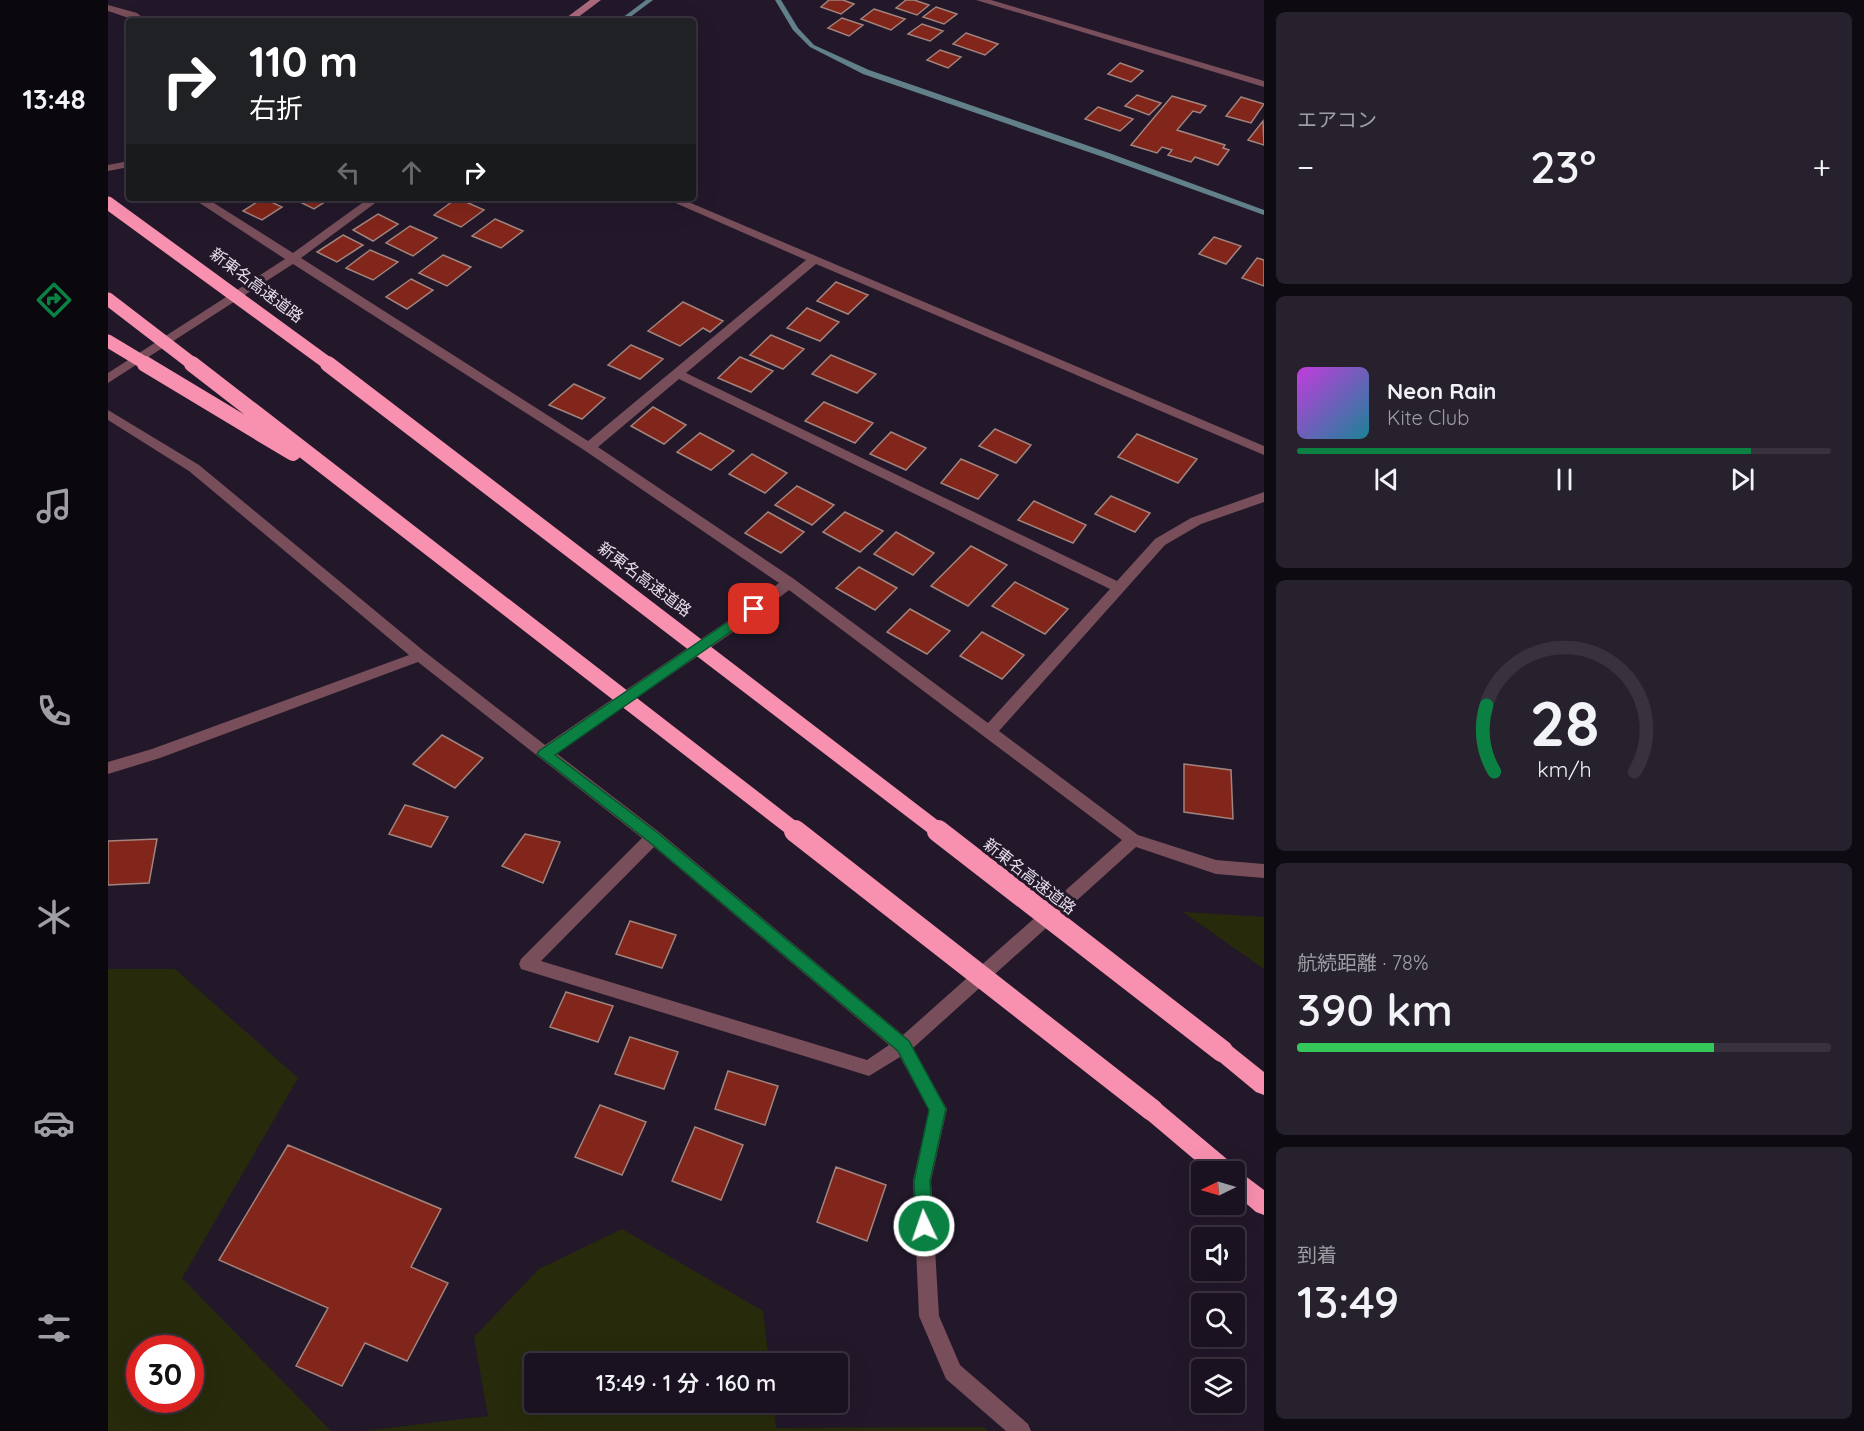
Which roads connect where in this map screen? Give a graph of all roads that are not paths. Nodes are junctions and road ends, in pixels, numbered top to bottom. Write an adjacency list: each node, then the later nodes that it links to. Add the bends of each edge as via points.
1 (596, 0): 5 (street)
2 (981, 0): 6 (street)
3 (108, 8): 4 (street)
4 (138, 18)
5 (571, 18)
6 (1264, 84)
7 (126, 165): 8 (street)
8 (108, 168)
9 (203, 201): 13 (street)
10 (372, 201): 13 (street)
11 (677, 201): 14 (street)
12 (108, 203): 34 (highway, 新東名高速道路, bridge, via 321,358)
13 (294, 258): 18 (street); 20 (street)
14 (814, 260): 17 (street); 21 (street)
15 (108, 299): 23 (highway, bridge)
16 (108, 341): 23 (highway, bridge)
17 (679, 374): 20 (street); 25 (street)
18 (108, 379)
19 (108, 414): 26 (street, via 194,468)
20 (589, 447): 24 (street)
21 (1264, 451)
22 (1264, 497): 25 (street, via 1196,521 1160,542)
23 (376, 504): 35 (highway, bridge)
24 (789, 583): 27 (street); 28 (street)
25 (1118, 587): 27 (street)
26 (420, 656): 28 (street); 29 (street)
27 (988, 733): 31 (street)
28 (544, 754): 30 (street)
29 (108, 768)
30 (653, 837): 33 (street); 33 (street, via 527,964 869,1068)
31 (1133, 840): 32 (street, via 1216,867); 33 (street)
32 (1264, 871)
33 (903, 1046): 38 (street, via 938,1109 922,1181 929,1316 953,1372)
34 (1264, 1085)
35 (1213, 1161)
36 (1245, 1188): 37 (highway)
37 (1264, 1203)
38 (1021, 1431)

